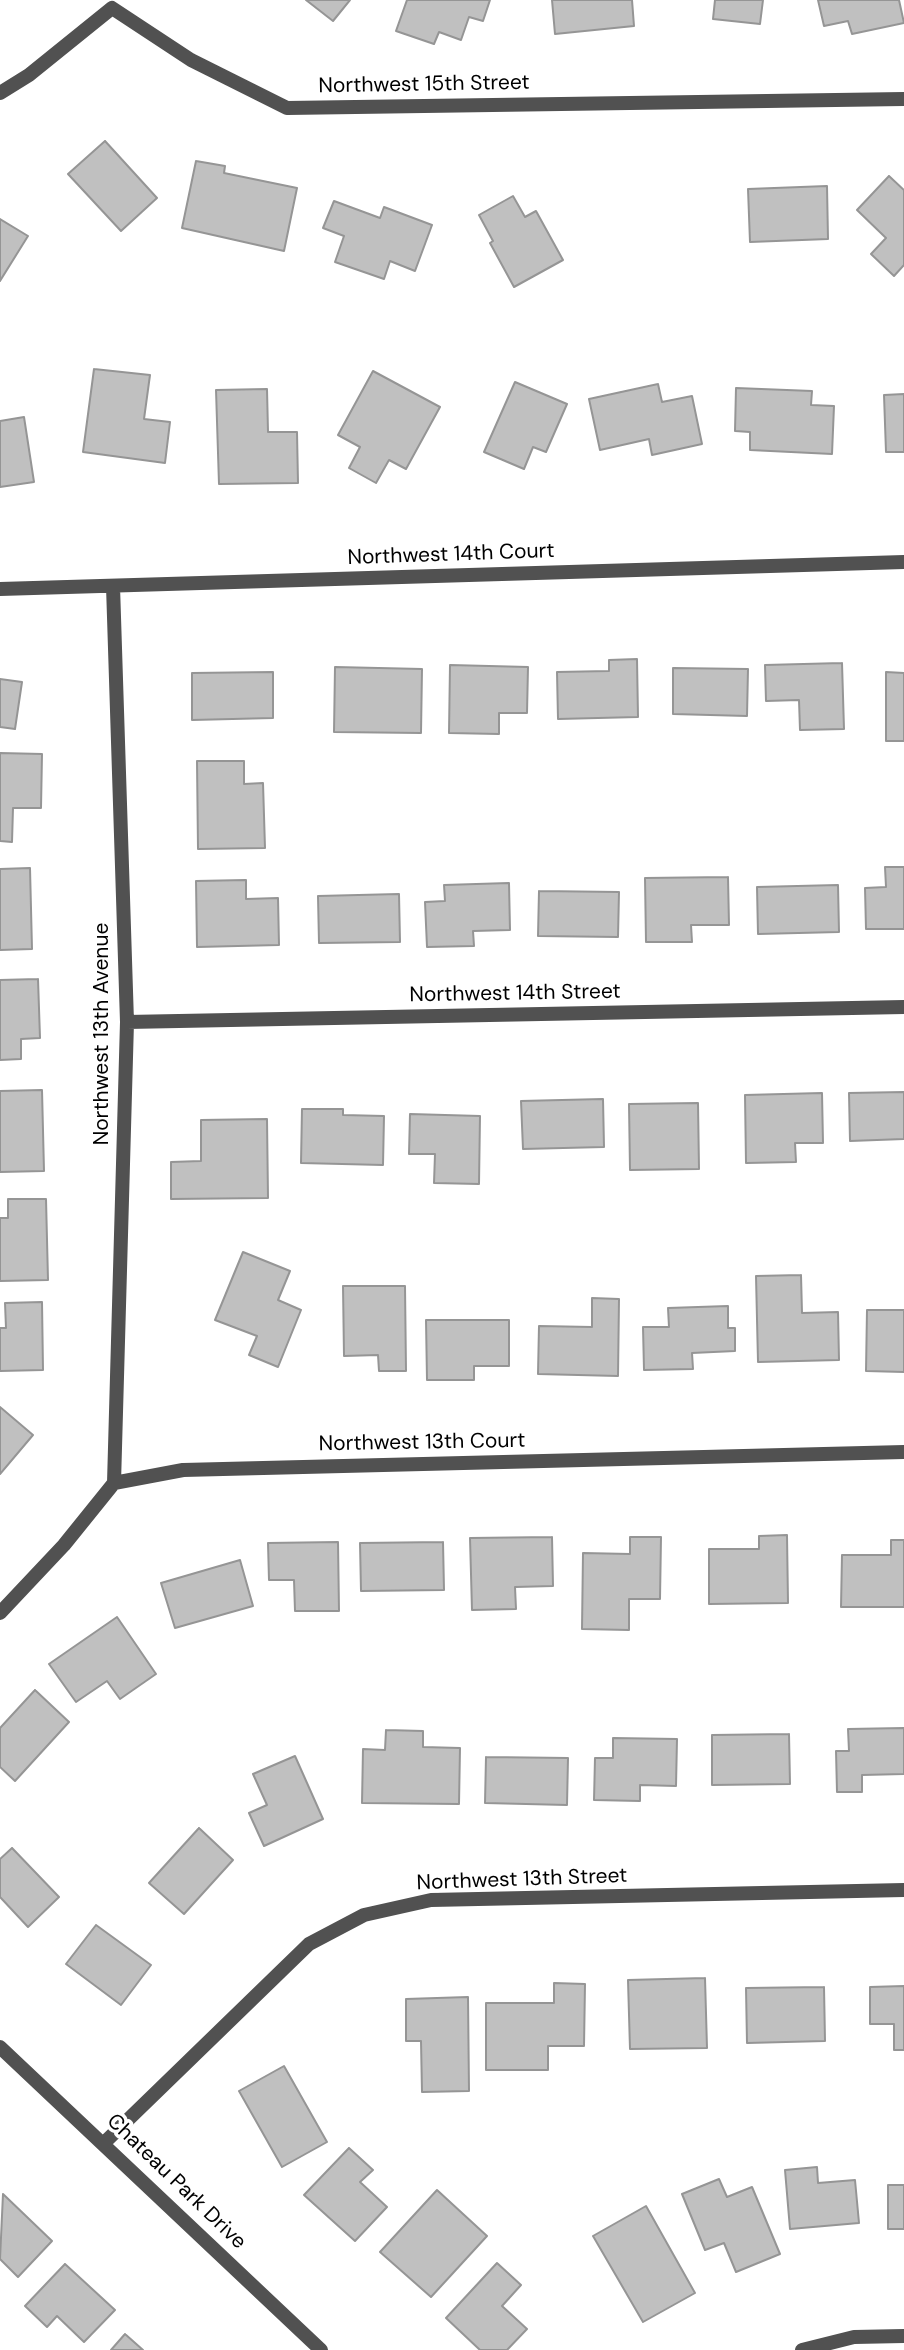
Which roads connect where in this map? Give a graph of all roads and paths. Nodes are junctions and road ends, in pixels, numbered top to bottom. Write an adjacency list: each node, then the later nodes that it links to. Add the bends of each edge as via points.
1 (108, 4): 2 (street, Northwest 15th Street, via 29,75); 3 (street, Northwest 15th Street, via 191,60 287,108)
2 (0, 93)
3 (904, 99)
4 (904, 562): 5 (street, Northwest 14th Court)
5 (113, 586): 6 (street, Northwest 14th Court); 8 (street, Northwest 13th Avenue)
6 (0, 589)
7 (904, 1007): 8 (street, Northwest 14th Street)
8 (127, 1022): 10 (street, Northwest 13th Avenue)
9 (904, 1452): 10 (street, Northwest 13th Court, via 183,1471)
10 (114, 1483): 11 (street, via 64,1545)
11 (0, 1612)
12 (904, 1890): 14 (street, Northwest 13th Street, via 431,1900 363,1915 309,1944)
13 (0, 2047): 14 (street, Chateau Park Drive)
14 (104, 2143): 16 (street, Chateau Park Drive)
15 (904, 2336): 17 (street, via 854,2337)
16 (321, 2350)
17 (802, 2350)

